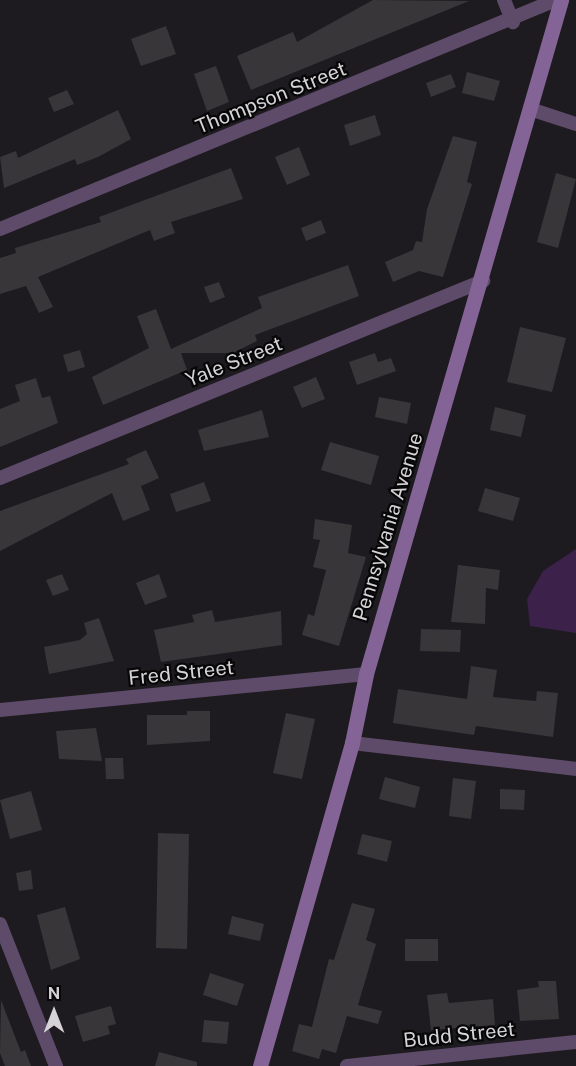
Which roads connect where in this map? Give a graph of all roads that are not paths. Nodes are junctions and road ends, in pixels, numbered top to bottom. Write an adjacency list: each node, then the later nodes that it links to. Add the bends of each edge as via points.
1 (504, 0): 4 (street)
2 (556, 0): 4 (street, Thompson Street)
3 (561, 0): 5 (main road, Pennsylvania Avenue)
4 (513, 22): 7 (street, Thompson Street)
5 (530, 109): 6 (street); 8 (main road, Pennsylvania Avenue)
6 (576, 124)
7 (0, 229)
8 (483, 281): 9 (street, Yale Street); 10 (main road, Pennsylvania Avenue)
9 (0, 478)
10 (366, 674): 11 (street, Fred Street); 12 (main road, Pennsylvania Avenue)
11 (0, 710)
12 (352, 743): 13 (street); 17 (main road, Pennsylvania Avenue)
13 (576, 770)
14 (0, 924): 16 (street)
15 (576, 1042): 18 (street, Budd Street)
16 (56, 1066)
17 (260, 1066)
18 (347, 1066)

